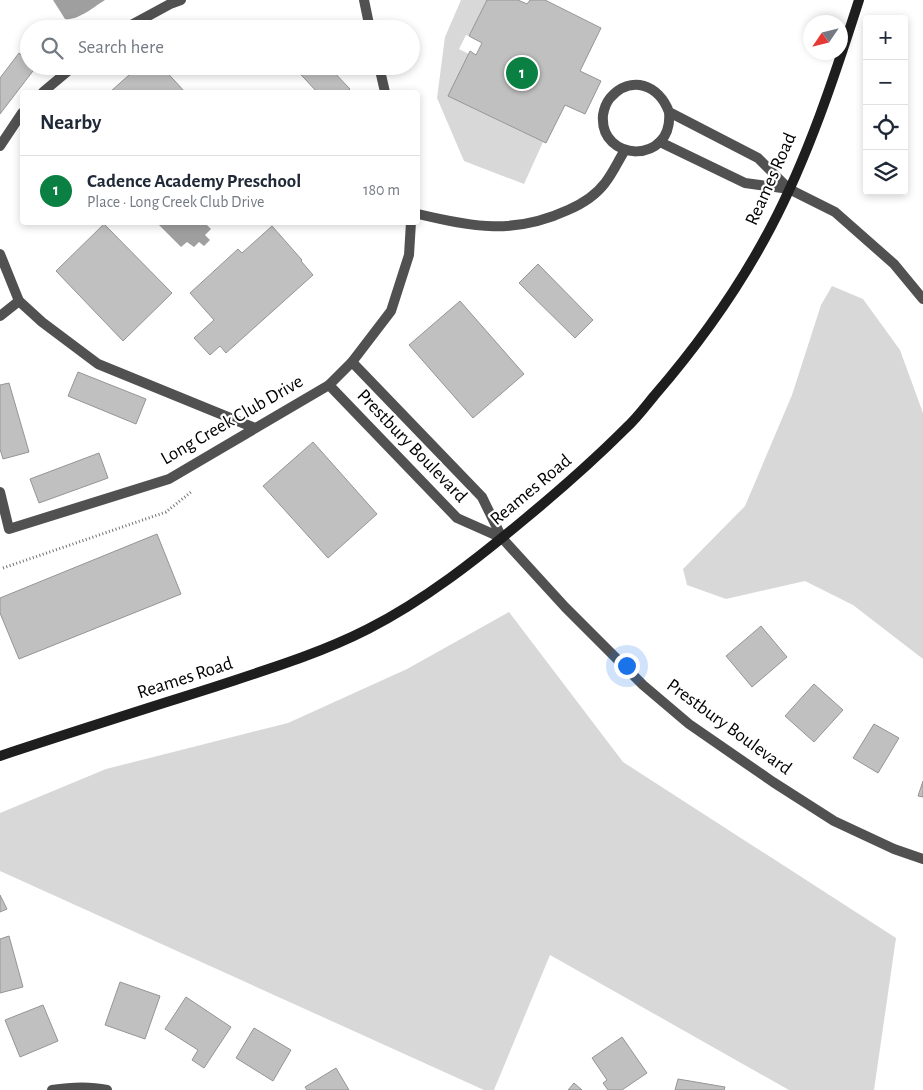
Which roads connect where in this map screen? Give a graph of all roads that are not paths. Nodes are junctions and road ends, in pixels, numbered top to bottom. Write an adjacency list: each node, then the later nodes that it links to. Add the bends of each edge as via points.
1 (181, 0): 4 (street)
2 (364, 0): 5 (street)
3 (859, 0): 15 (main road, Reames Road, via 838,64)
4 (141, 20)
5 (368, 20)
6 (63, 75): 8 (street)
7 (381, 75): 9 (street)
8 (45, 90)
9 (384, 90)
10 (669, 112): 12 (street, via 668,128); 14 (street, via 661,96 648,87 626,86 616,91 608,100 602,121 611,141); 15 (street, via 758,158)
11 (20, 116): 13 (street)
12 (660, 142): 14 (street, via 641,152); 15 (street, via 745,183)
13 (0, 146)
14 (625, 150): 16 (street, via 593,196 540,222 483,227)
15 (789, 189): 19 (street, via 836,212 894,264); 26 (main road, Reames Road, via 771,227 724,306 684,362 629,426 580,473)
16 (420, 214)
17 (411, 225): 22 (street, Long Creek Club Drive, via 409,255 391,311)
18 (0, 254): 20 (street)
19 (923, 299)
20 (19, 301): 21 (street); 24 (street, via 98,364)
21 (0, 316)
22 (352, 362): 23 (street, Long Creek Club Drive); 26 (street, Prestbury Boulevard, via 482,497)
23 (329, 385): 24 (street, Long Creek Club Drive); 26 (street, Prestbury Boulevard, via 457,518)
24 (255, 428): 25 (street, Long Creek Club Drive, via 169,479 9,529)
25 (0, 492)
26 (502, 538): 27 (main road, Reames Road, via 399,612 331,646 258,673); 28 (street, Prestbury Boulevard, via 643,685 690,724 834,821)
27 (0, 756)
28 (923, 859)
29 (52, 1090): 30 (street, via 75,1087)
30 (107, 1090)

